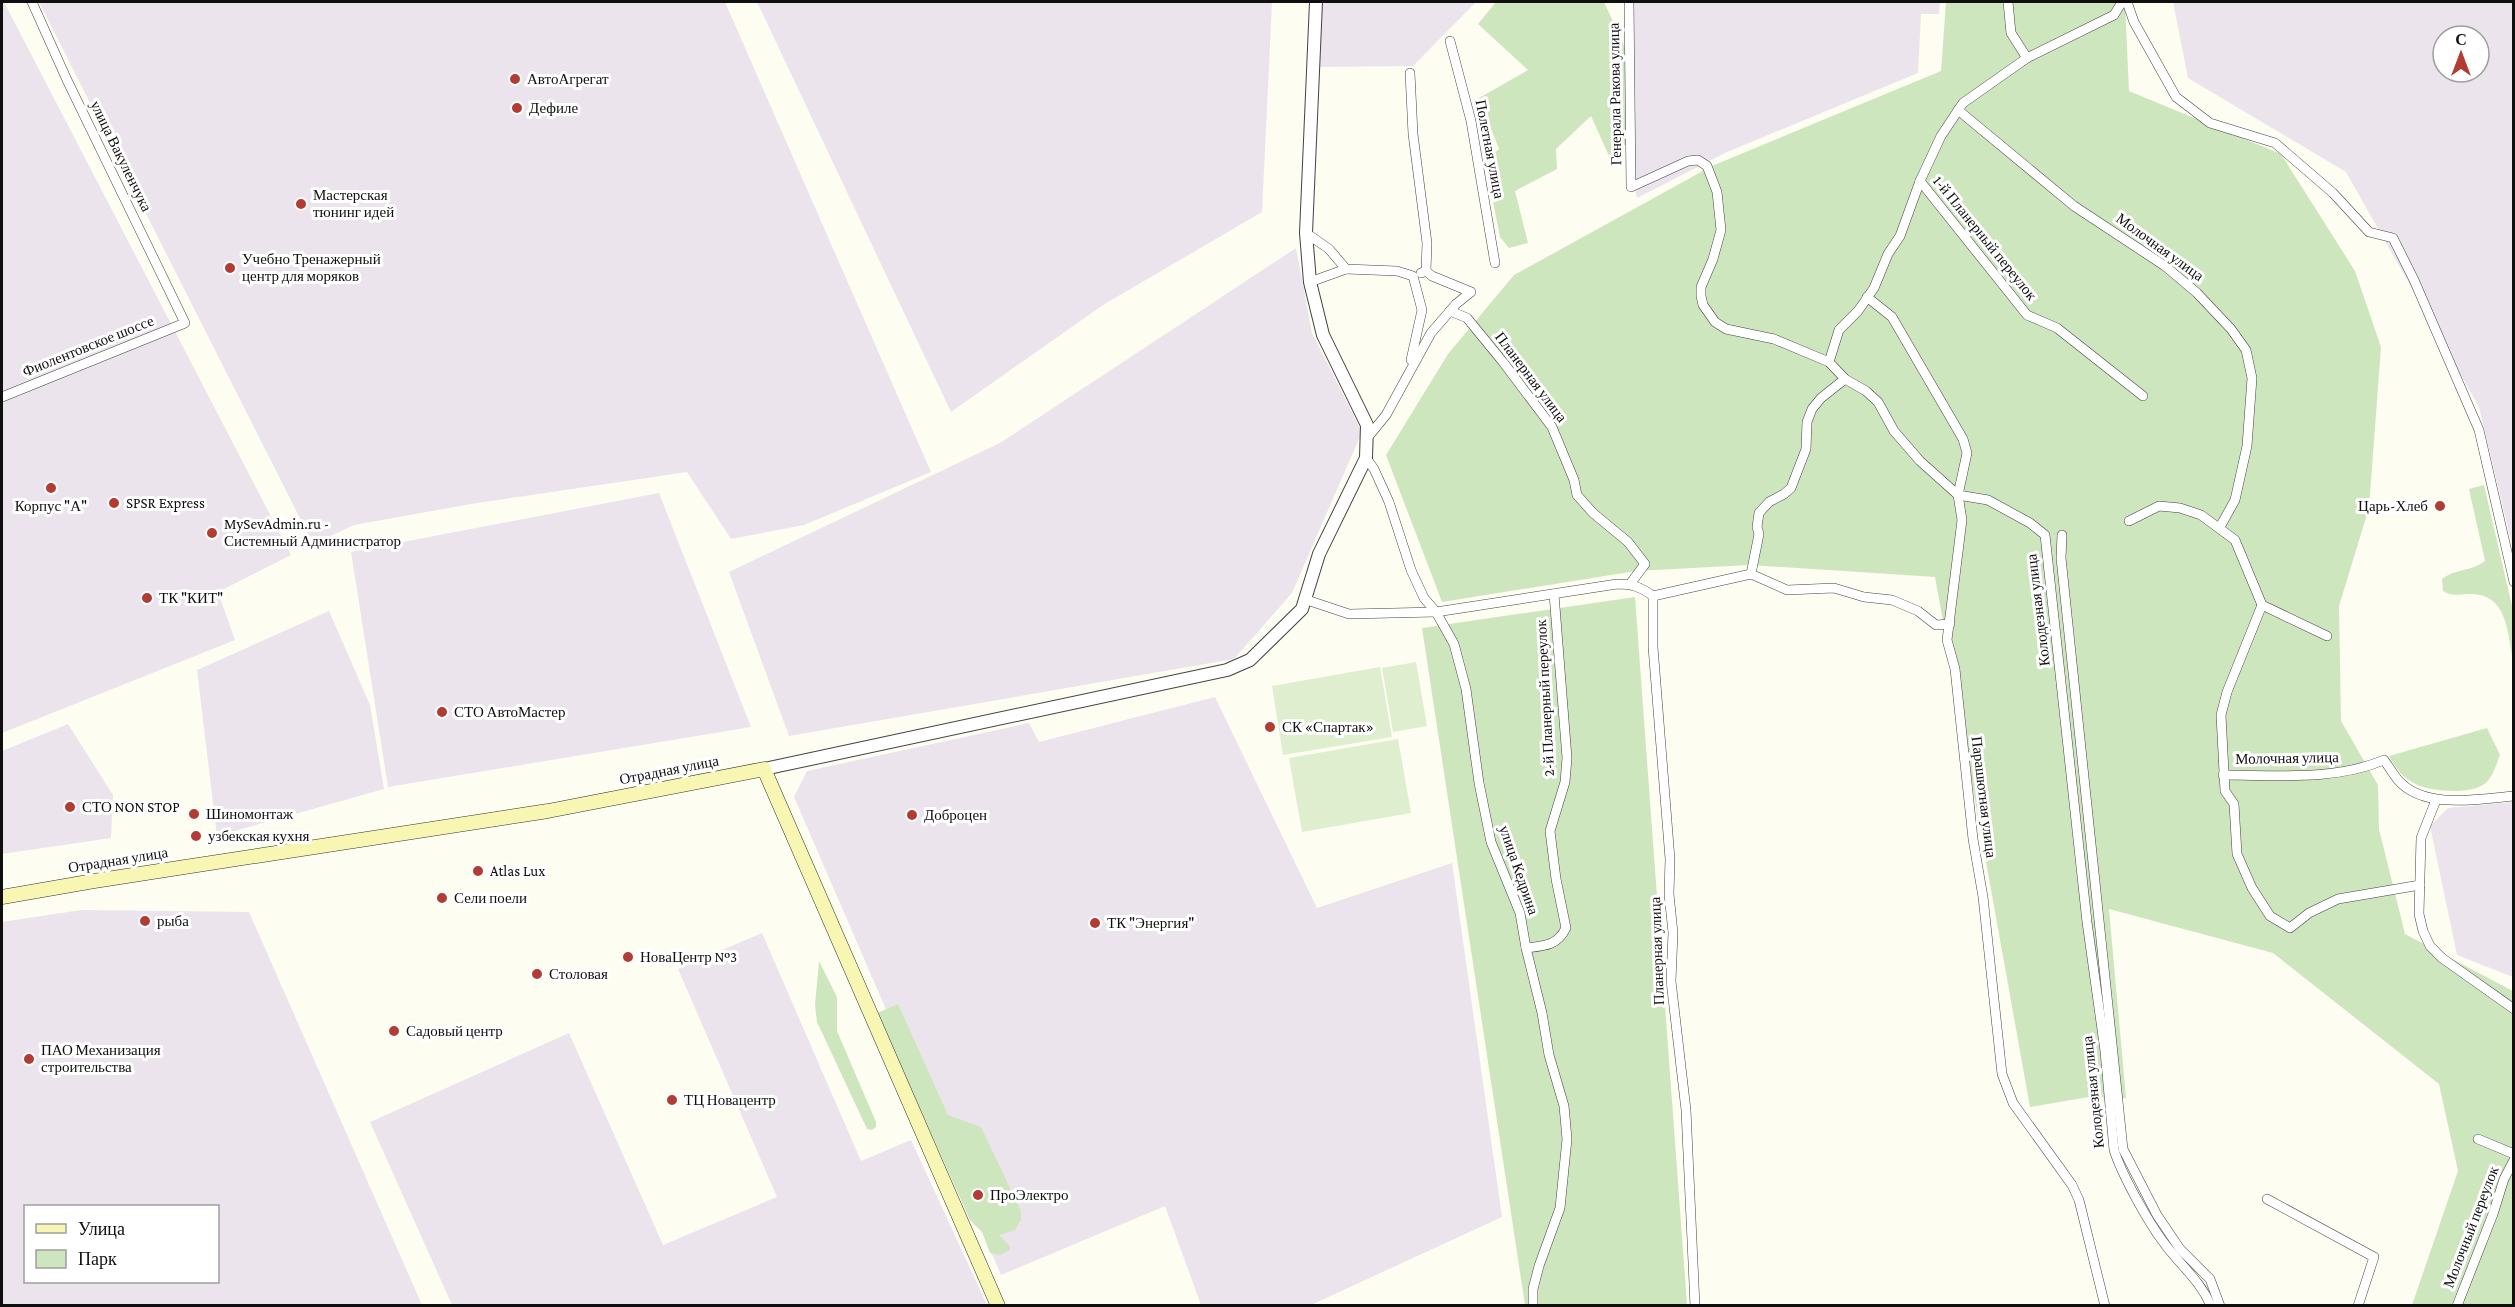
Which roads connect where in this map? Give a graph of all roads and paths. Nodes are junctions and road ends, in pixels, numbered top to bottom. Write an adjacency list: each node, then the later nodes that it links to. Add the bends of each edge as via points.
1 (32, 2): 19 (street, улица Вакуленчука)
2 (1316, 2): 11 (street)
3 (1629, 2): 20 (street, Генерала Ракова улица, via 1631,187 1688,161 1698,160 1707,166 1717,192 1721,230 1701,287 1707,313 1726,329 1774,339)
4 (2008, 2): 7 (street, via 2012,33)
5 (2124, 2): 7 (street, via 2114,15); 32 (street, via 2175,97 2210,123 2275,143 2333,193 2368,231 2393,238 2479,430)
6 (1450, 41): 12 (street, Полетная улица, via 1471,121)
7 (2027, 58): 9 (street)
8 (1410, 73): 14 (street, via 1413,134 1427,243)
9 (1958, 110): 10 (street); 29 (street, Молочная улица, via 2074,206 2181,279 2231,329 2246,350 2252,378 2249,429 2235,500)
10 (1920, 181): 17 (street, via 1900,236); 23 (street, 1-й Планерный переулок, via 2027,315 2057,328)
11 (1306, 233): 13 (street, via 1329,249); 16 (street)
12 (1495, 263)
13 (1346, 269): 15 (street, via 1397,271); 16 (street)
14 (1426, 271): 15 (street); 18 (street, via 1471,292)
15 (1413, 276): 21 (street, via 1422,310)
16 (1311, 282): 25 (street, via 1323,335 1363,414)
17 (1867, 297): 20 (street, via 1839,330); 27 (street, Парашютная улица, via 1892,317 1963,439 1967,453)
18 (1450, 312): 21 (street, via 1431,333); 33 (street, Планерная улица, via 1467,318 1551,427 1577,495 1628,542 1645,564)
19 (185, 323): 24 (street, Фиолентовское шоссе)
20 (1829, 362): 22 (street)
21 (1409, 371): 25 (street, via 1386,415)
22 (1845, 379): 27 (street, via 1878,402 1894,431); 31 (street, via 1812,409 1807,422 1806,449 1791,488 1759,513)
23 (2143, 396)
24 (2, 397)
25 (1368, 436): 26 (street)
26 (1366, 458): 36 (street, via 1319,554); 38 (street, улица Кедрина, via 1389,502 1411,570 1424,598)
27 (1958, 495): 39 (street, Парашютная улица, via 1962,520); 57 (street, Колодезная улица, via 1988,500 2045,535 2114,1150 2118,1165 2164,1243 2205,1290)
28 (2129, 520): 29 (street, via 2159,506 2202,515)
29 (2220, 527): 37 (street, via 2235,540)
30 (2062, 535): 58 (street, Колодезная улица, via 2061,558 2123,1149 2157,1215 2180,1249 2210,1279)
31 (1751, 574): 35 (street); 39 (street, via 1787,590 1834,588 1892,600 1918,611 1936,625)
32 (2514, 582)
33 (1630, 584): 34 (street); 35 (street)
34 (1554, 594): 38 (street); 47 (street, 2-й Планерный переулок, via 1567,758 1565,782 1550,831 1566,928 1552,945)
35 (1653, 596): 55 (street, Планерная улица, via 1673,933 1671,981 1686,1110)
36 (1304, 599): 38 (street, via 1349,614); 41 (street, via 1302,609 1250,660 1227,670)
37 (2262, 605): 40 (street); 42 (street, Молочная улица, via 2221,715)
38 (1436, 612): 47 (street, улица Кедрина, via 1454,644 1466,689 1491,842 1520,913)
39 (1950, 624): 56 (street, Парашютная улица, via 1947,640 1955,669 2002,1074 2013,1103 2079,1200)
40 (2327, 636)
41 (764, 769): 46 (main road, Отрадная улица, via 548,811); 53 (main road)
42 (2223, 775): 44 (street, Молочная улица, via 2326,775 2360,770 2384,760 2399,782); 45 (street, Молочная улица, via 2224,791 2234,804 2237,854 2270,916 2290,928 2338,899)
43 (2514, 796): 44 (street)
44 (2436, 800): 45 (street, via 2421,838)
45 (2420, 885): 48 (street, via 2419,914 2430,946)
46 (2, 897)
47 (1526, 948): 54 (street, улица Кедрина, via 1564,1106 1568,1139 1560,1208 1539,1266)
48 (2514, 1009)
49 (2478, 1139): 50 (street, Молочный переулок)
50 (2514, 1154)
51 (2514, 1160): 60 (street, Молочный переулок)
52 (2267, 1199): 59 (street, via 2374,1257)
53 (998, 1305)
54 (1533, 1305)
55 (1695, 1305)
56 (2105, 1305)
57 (2211, 1305)
58 (2220, 1305)
59 (2358, 1305)
60 (2457, 1305)

